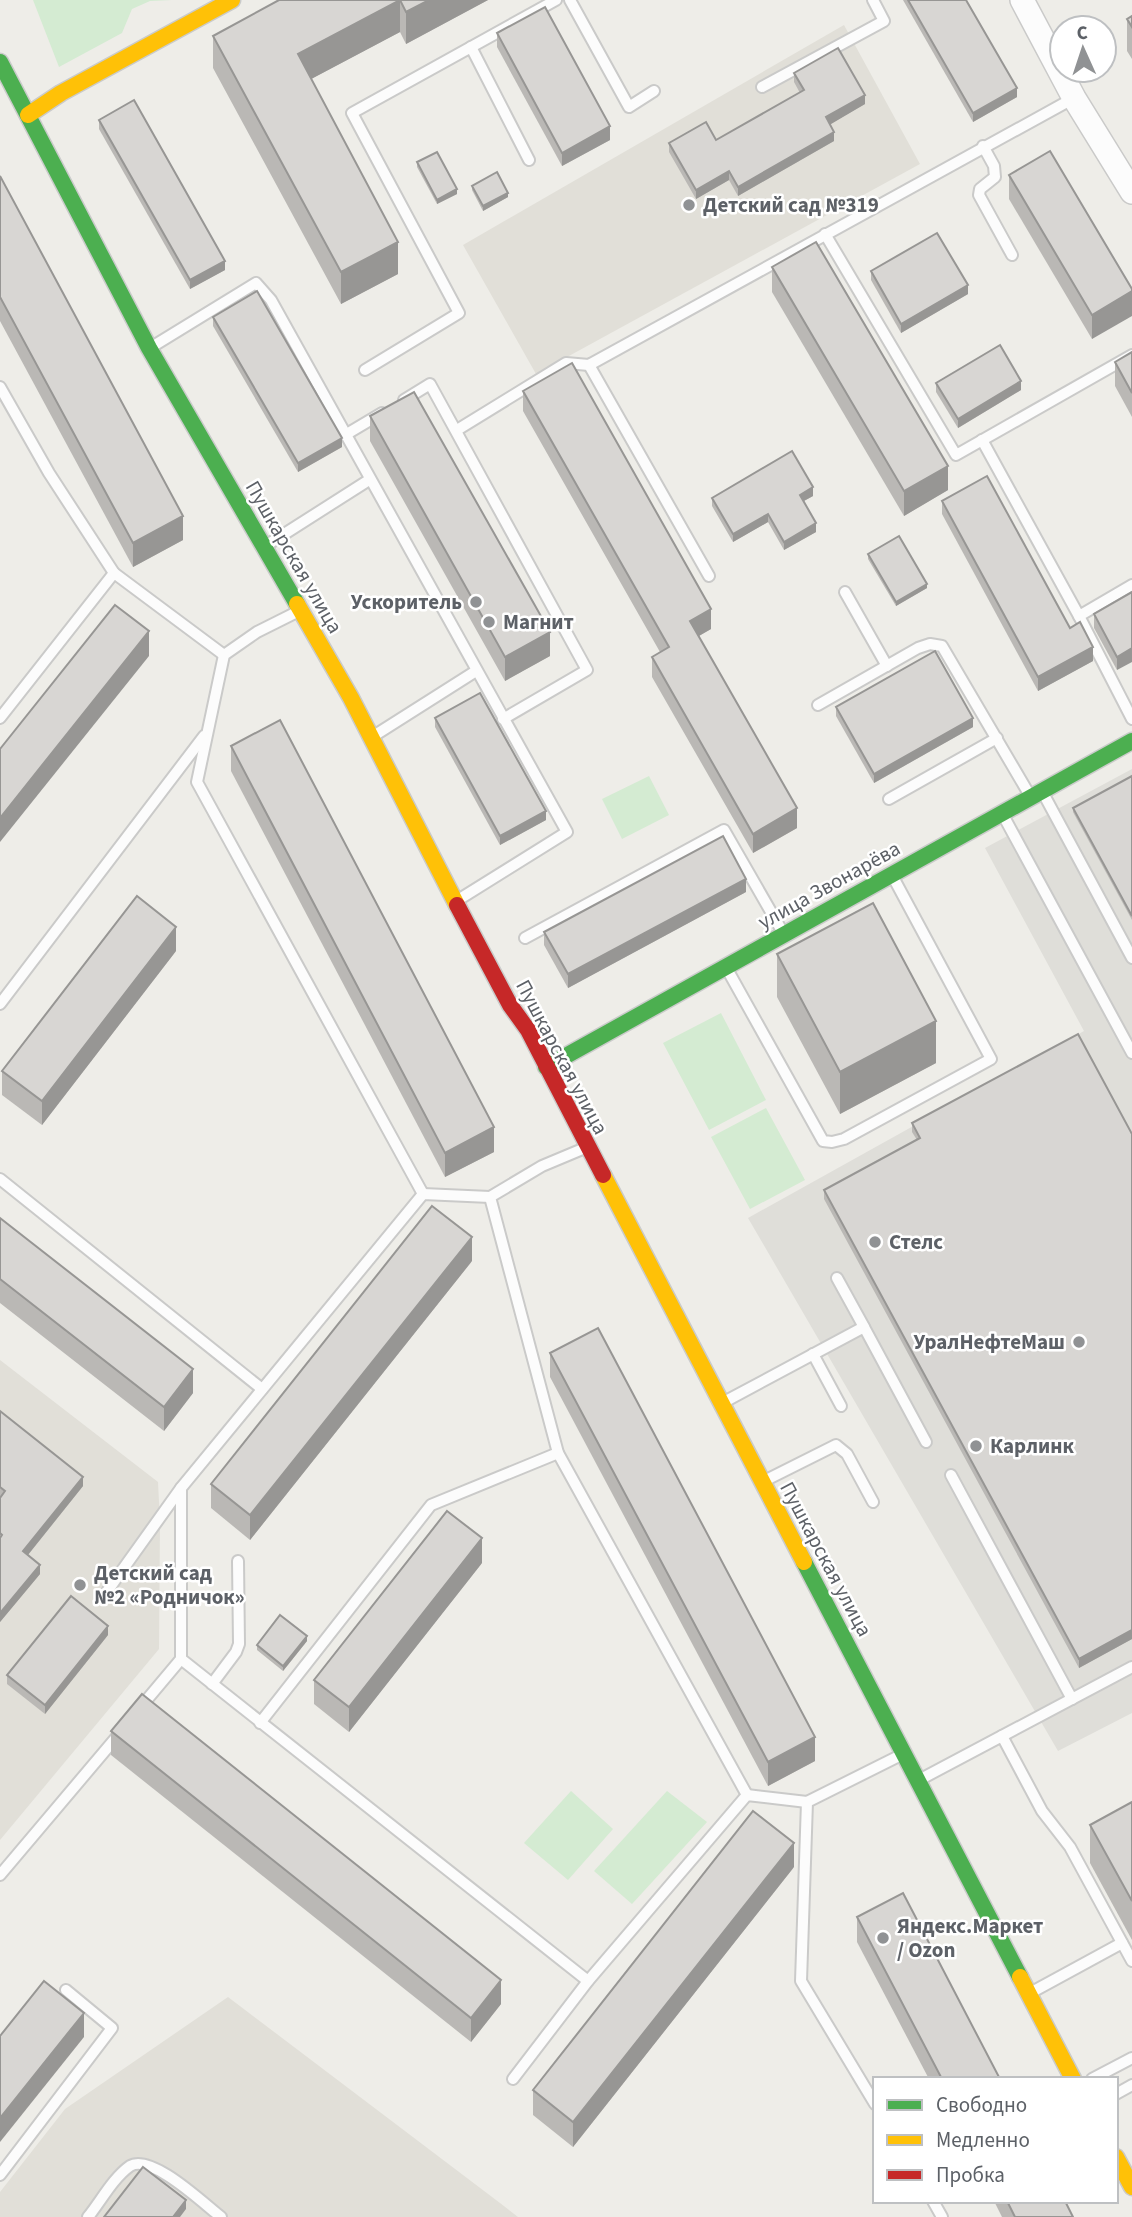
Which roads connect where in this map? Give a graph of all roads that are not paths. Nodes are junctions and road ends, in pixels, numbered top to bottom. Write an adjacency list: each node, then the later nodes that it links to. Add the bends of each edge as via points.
1 (232, 0): 11 (main road)
2 (556, 0): 6 (lane)
3 (570, 0): 9 (lane, via 629,107)
4 (873, 0): 8 (lane, via 884,20)
5 (1022, 0): 10 (street)
6 (471, 47): 13 (lane); 20 (lane, via 352,113 459,313)
7 (0, 62): 11 (main road, Пушкарская улица)
8 (761, 87)
9 (654, 91)
10 (1074, 98): 12 (lane); 14 (street)
11 (28, 115): 17 (main road, Пушкарская улица)
12 (983, 146): 15 (lane); 16 (lane, via 996,171 979,195)
13 (529, 160)
14 (1132, 192)
15 (825, 234): 19 (lane); 26 (lane, via 956,455)
16 (1012, 255)
17 (149, 348): 25 (lane, via 256,284 271,300); 28 (main road, Пушкарская улица)
18 (1132, 355): 26 (lane)
19 (589, 365): 24 (lane, via 566,363); 30 (lane)
20 (365, 370)
21 (0, 387): 29 (lane)
22 (398, 403): 24 (lane, via 430,384)
23 (388, 410): 25 (lane)
24 (457, 430): 40 (lane, via 587,670)
25 (345, 435): 27 (lane)
26 (982, 440): 34 (lane)
27 (369, 480): 28 (lane); 37 (lane)
28 (264, 547): 33 (main road, Пушкарская улица)
29 (114, 573): 35 (lane); 39 (lane)
30 (709, 576)
31 (1132, 585): 34 (lane)
32 (845, 592): 36 (lane)
33 (300, 611): 35 (lane); 43 (main road, Пушкарская улица)
34 (1079, 616): 41 (lane)
35 (224, 655): 42 (lane)
36 (887, 666): 38 (lane); 44 (lane, via 930,644 942,646)
37 (476, 671): 40 (lane); 43 (lane)
38 (818, 705)
39 (0, 718)
40 (503, 719): 50 (lane, via 567,832)
41 (1132, 719)
42 (206, 733): 55 (lane); 60 (lane, via 197,782)
43 (372, 737): 50 (main road, Пушкарская улица)
44 (997, 738): 46 (lane); 47 (lane)
45 (1132, 741): 46 (main road, улица Звонарёва)
46 (1036, 794): 48 (main road, улица Звонарёва); 53 (lane)
47 (889, 799)
48 (1002, 813): 49 (main road, улица Звонарёва); 56 (lane)
49 (891, 874): 51 (main road, улица Звонарёва); 54 (lane, via 991,1059 844,1139 823,1141)
50 (455, 901): 57 (main road, Пушкарская улица)
51 (784, 934): 52 (lane, via 724,830); 54 (main road, улица Звонарёва)
52 (525, 938)
53 (1132, 958)
54 (726, 967): 57 (main road, улица Звонарёва)
55 (0, 1004)
56 (1132, 1053)
57 (546, 1067): 58 (main road, Пушкарская улица)
58 (587, 1148): 61 (lane, via 542,1166); 66 (main road, Пушкарская улица)
59 (0, 1178): 65 (lane)
60 (423, 1194): 61 (lane); 65 (lane)
61 (490, 1197): 69 (lane)
62 (837, 1278): 63 (lane)
63 (864, 1327): 64 (lane); 68 (lane)
64 (813, 1354): 66 (lane); 67 (lane)
65 (262, 1389): 72 (lane)
66 (721, 1404): 71 (main road, Пушкарская улица)
67 (841, 1406)
68 (926, 1442)
69 (558, 1453): 81 (lane, via 431,1505); 86 (lane)
70 (951, 1475): 79 (lane)
71 (762, 1483): 73 (lane, via 836,1445 847,1454); 84 (main road, Пушкарская улица)
72 (181, 1488): 75 (lane); 76 (lane)
73 (873, 1502)
74 (238, 1561): 78 (lane, via 239,1644)
75 (108, 1590)
76 (181, 1659): 78 (lane); 80 (lane)
77 (1132, 1667): 79 (lane)
78 (212, 1685): 81 (lane)
79 (1072, 1699): 83 (lane)
80 (132, 1718)
81 (260, 1723): 91 (lane)
82 (123, 1728): 88 (lane)
83 (1002, 1736): 85 (lane); 89 (lane)
84 (904, 1753): 85 (main road, Пушкарская улица); 87 (lane)
85 (918, 1781): 93 (main road, Пушкарская улица)
86 (747, 1795): 87 (lane); 91 (lane)
87 (807, 1802): 98 (lane, via 801,1982)
88 (0, 1875)
89 (1122, 1943): 90 (lane); 93 (lane)
90 (1132, 1961)
91 (588, 1981): 97 (lane)
92 (66, 1990): 100 (lane, via 113,2028)
93 (1029, 1994): 95 (main road, Пушкарская улица)
94 (1132, 2058): 96 (lane)
95 (1072, 2077)
96 (1096, 2077)
97 (513, 2079)
98 (873, 2101)
99 (1118, 2161): 101 (main road)
100 (0, 2175)
101 (1132, 2187)
102 (88, 2217): 103 (lane, via 123,2172 144,2162)
103 (221, 2217)

